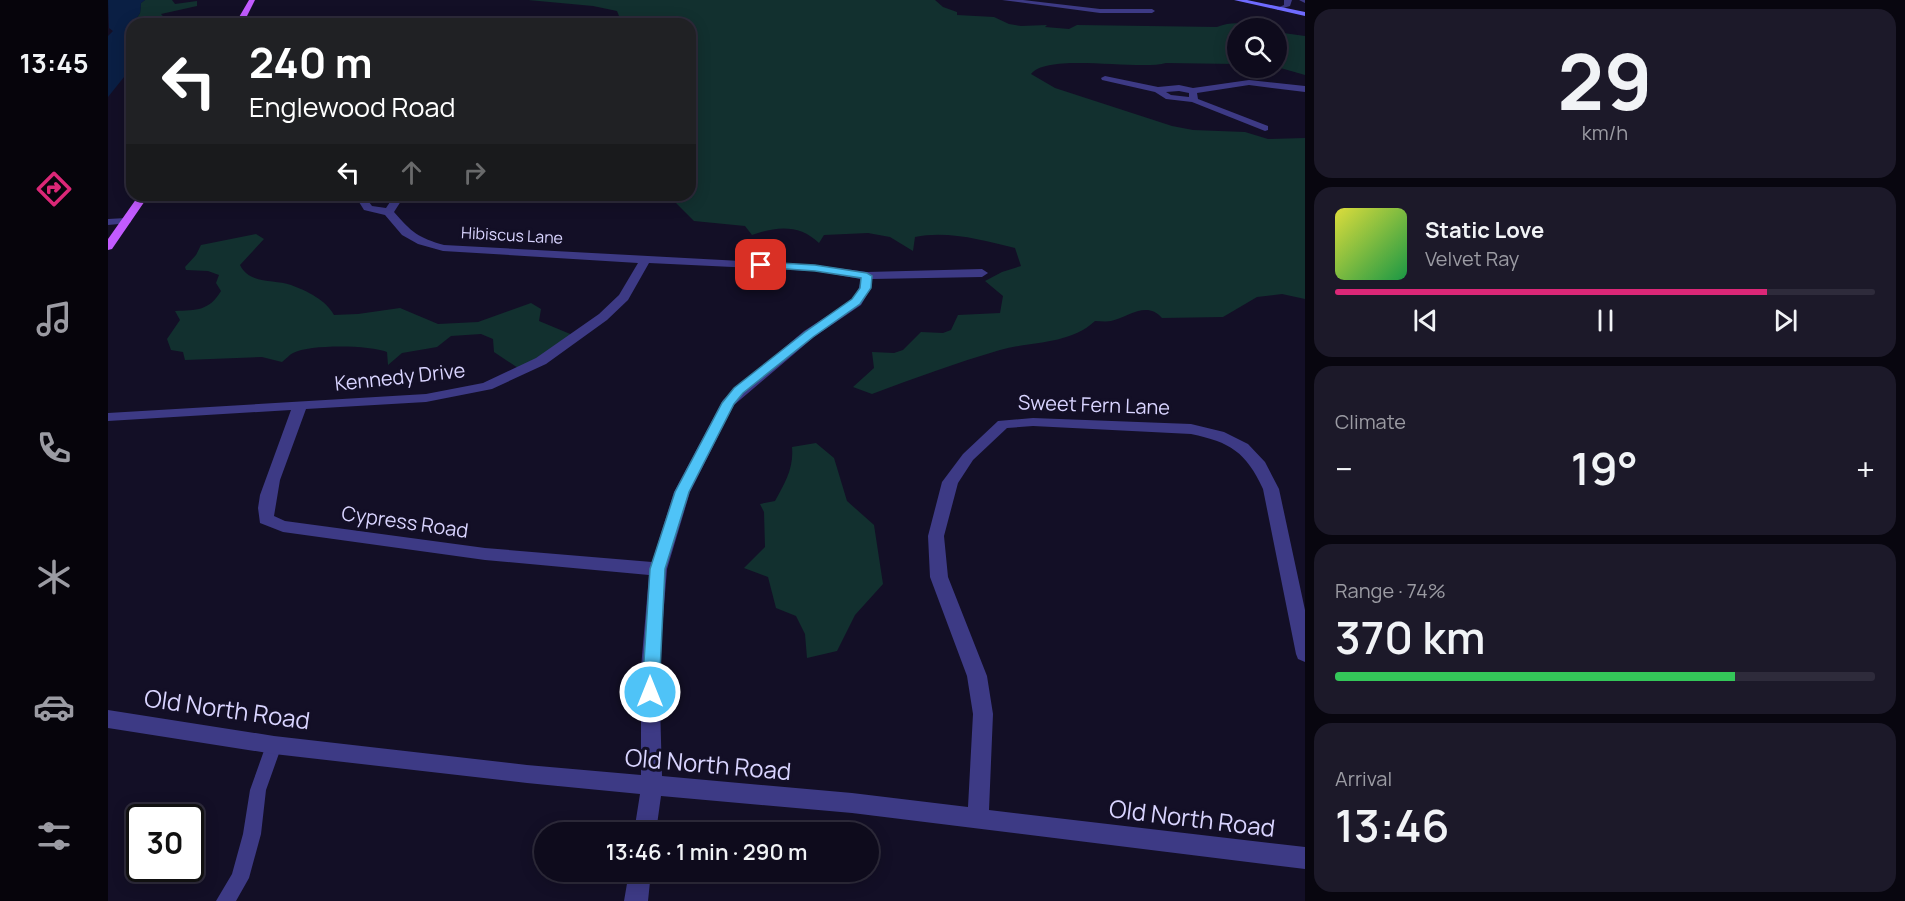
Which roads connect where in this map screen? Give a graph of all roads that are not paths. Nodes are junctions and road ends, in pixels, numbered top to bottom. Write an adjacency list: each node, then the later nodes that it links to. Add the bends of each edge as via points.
1 (252, 0): 8 (main road)
2 (1005, 0): 6 (street, via 1100,11)
3 (1237, 0): 5 (main road)
4 (1287, 0): 5 (street, via 1289,4)
5 (1280, 9): 7 (main road)
6 (1152, 11)
7 (1303, 12)
8 (242, 18)
9 (1105, 78): 11 (street)
10 (1305, 89): 11 (street, via 1258,81 1236,82)
11 (1193, 95): 12 (street)
12 (1266, 128)
13 (140, 201): 17 (main road)
14 (364, 201): 16 (street, Hibiscus Lane, via 368,208)
15 (396, 201): 16 (street)
16 (388, 212): 20 (street, Hibiscus Lane, via 406,233 443,248)
17 (126, 221): 18 (street); 19 (main road)
18 (108, 222)
19 (108, 248)
20 (646, 259): 22 (street, Hibiscus Lane, via 815,268); 23 (street, Kennedy Drive, via 624,297 603,317 513,376 487,386 426,398)
21 (982, 273): 22 (street, Hibiscus Lane)
22 (867, 276): 25 (street, via 856,302 738,390 728,403 682,492)
23 (300, 406): 24 (street, Kennedy Drive); 25 (street, Cypress Road, via 270,490 266,519 283,526 485,554)
24 (108, 417)
25 (658, 569): 29 (street, via 650,668)
26 (1305, 654): 30 (street, Sweet Fern Lane, via 1271,489 1260,466 1243,447 1219,435 1191,429 1003,424 968,457 950,482 936,536 939,577 977,676 983,714)
27 (108, 719): 28 (street, Old North Road)
28 (274, 745): 29 (street, Old North Road); 34 (lane, via 258,790 240,878)
29 (652, 785): 30 (street, Old North Road, via 852,803); 31 (street)
30 (978, 820): 32 (street, Old North Road)
31 (646, 822)
32 (1305, 858)
33 (639, 882): 35 (street)
34 (225, 901)
35 (636, 901)

